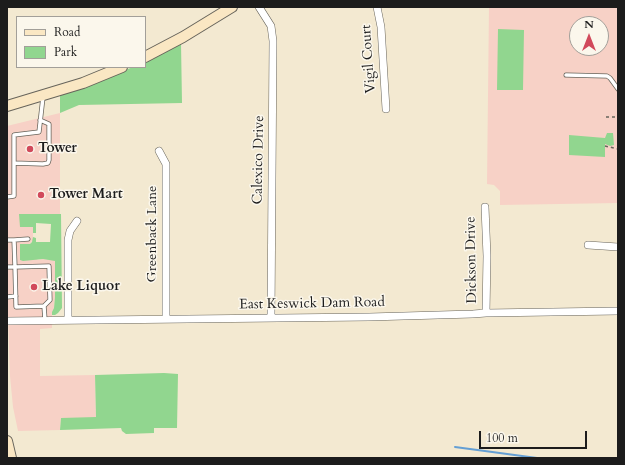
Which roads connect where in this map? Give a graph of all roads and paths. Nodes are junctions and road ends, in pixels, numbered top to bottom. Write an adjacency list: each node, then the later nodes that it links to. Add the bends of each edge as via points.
1 (232, 7): 4 (main road)
2 (259, 7): 33 (street, Calexico Drive, via 271,26 273,41)
3 (377, 7): 10 (street, Vigil Court, via 382,27)
4 (146, 56)
5 (120, 68): 8 (main road)
6 (566, 75): 7 (lane, via 607,76)
7 (618, 89)
8 (43, 95): 9 (main road); 13 (lane)
9 (7, 106)
10 (386, 109)
11 (606, 117): 12 (path)
12 (618, 117)
13 (40, 120): 17 (lane, via 39,132 14,135); 17 (lane, via 49,124 48,163)
14 (605, 146): 15 (path)
15 (618, 150)
16 (159, 151): 34 (street, Greenback Lane, via 166,164)
17 (14, 163): 18 (lane, via 14,196)
18 (7, 197)
19 (485, 207): 32 (street, Dickson Drive)
20 (77, 221): 36 (street, via 70,231 68,240)
21 (28, 239): 23 (lane)
22 (7, 240): 23 (lane)
23 (14, 240): 27 (lane)
24 (588, 245): 25 (street)
25 (618, 247)
26 (7, 267): 27 (lane)
27 (15, 267): 28 (lane); 30 (lane, via 49,266 50,300)
28 (16, 296): 29 (lane); 30 (lane, via 16,307)
29 (7, 297)
30 (44, 306): 35 (lane)
31 (618, 311): 32 (street, East Keswick Dam Road)
32 (486, 313): 33 (street, East Keswick Dam Road)
33 (271, 318): 34 (street, East Keswick Dam Road)
34 (166, 319): 36 (street, East Keswick Dam Road)
35 (45, 320): 36 (street, East Keswick Dam Road); 37 (street, East Keswick Dam Road)
36 (68, 320)
37 (7, 321)
38 (7, 441): 39 (main road)
39 (11, 458)

